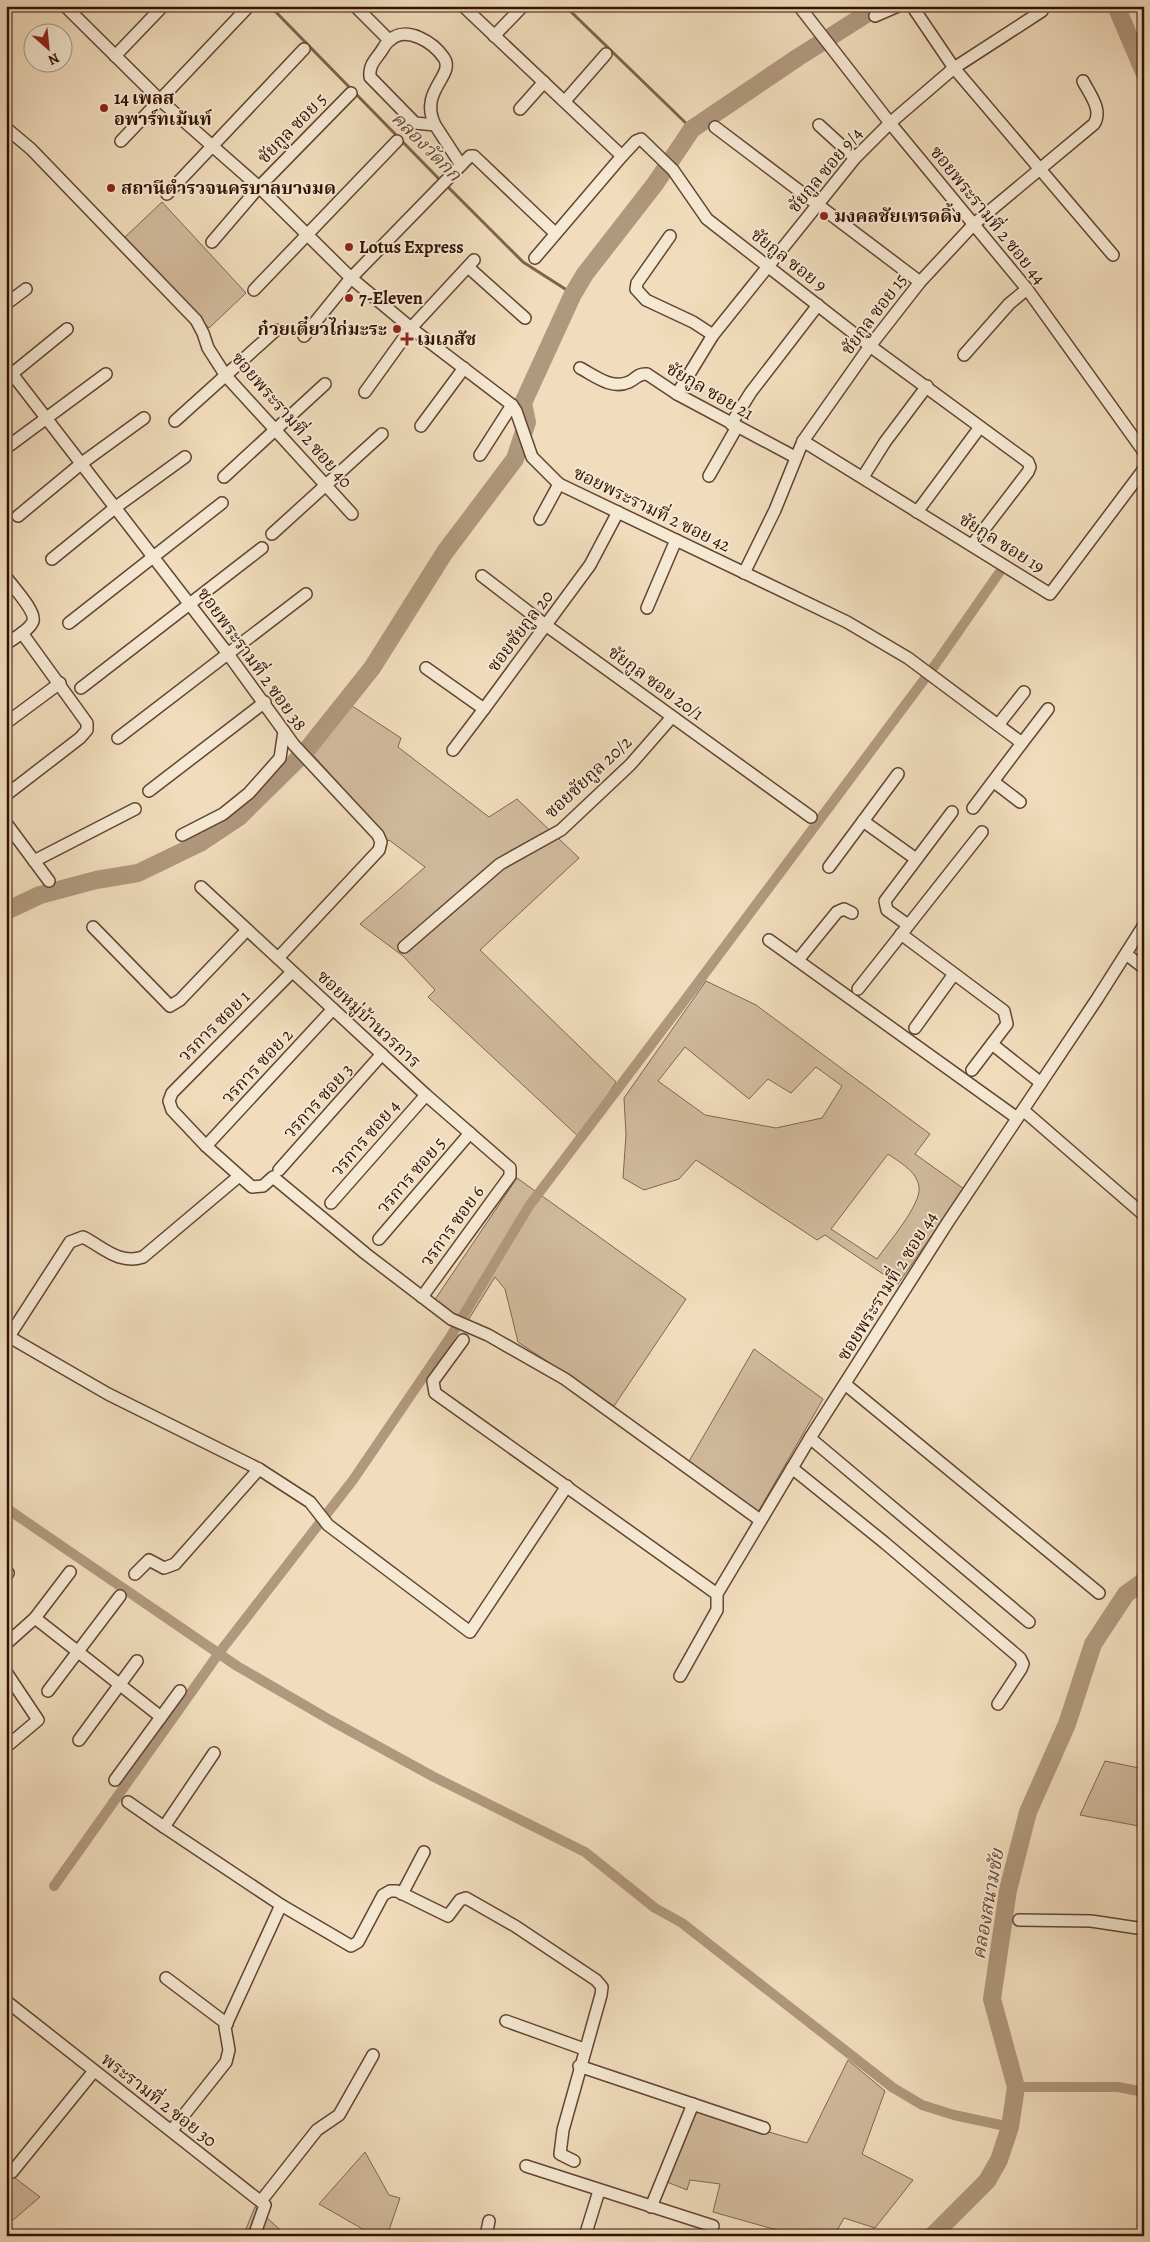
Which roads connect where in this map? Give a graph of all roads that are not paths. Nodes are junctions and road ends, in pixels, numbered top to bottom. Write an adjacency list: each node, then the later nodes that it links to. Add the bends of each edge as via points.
1 (65, 6): 16 (street, ซอยพระรามที่ 2 ซอย 42)
2 (163, 6): 16 (street)
3 (249, 6): 21 (street)
4 (356, 6): 13 (street)
5 (463, 6): 12 (street)
6 (523, 6): 12 (street)
7 (799, 6): 24 (street, ซอยพระรามที่ 2 ซอย 44)
8 (898, 6): 11 (street)
9 (912, 6): 17 (street)
10 (1042, 11): 17 (street, ชัยกูล ซอย 9/4)
11 (875, 16)
12 (494, 36): 18 (street)
13 (389, 40): 25 (street, via 370,66 370,77 415,123); 25 (street, via 404,35 416,36 429,42 445,59 446,71 431,96 431,117)
14 (304, 49): 31 (street)
15 (606, 54): 22 (street)
16 (115, 56): 21 (street, ซอยพระรามที่ 2 ซอย 42)
17 (954, 68): 24 (street, ชัยกูล ซอย 9/4); 35 (street)
18 (544, 82): 22 (street); 23 (street)
19 (1083, 82): 35 (street, ชัยกูล ซอย 15, via 1098,118)
20 (351, 93): 36 (street, ชัยกูล ซอย 5)
21 (160, 100): 29 (street); 31 (street, ซอยพระรามที่ 2 ซอย 42)
22 (565, 101): 32 (street)
23 (520, 109)
24 (890, 123): 33 (street, ชัยกูล ซอย 9/4); 39 (street, ซอยพระรามที่ 2 ซอย 44)
25 (435, 125): 34 (street)
26 (819, 125): 33 (street)
27 (715, 127): 38 (street)
28 (6, 128): 66 (street, ซอยพระรามที่ 2 ซอย 40, via 31,149 196,320 208,348)
29 (121, 141)
30 (397, 141): 41 (street)
31 (213, 144): 36 (street, ซอยพระรามที่ 2 ซอย 42); 37 (street)
32 (622, 156): 40 (street, ชัยกูล ซอย 9); 46 (street, ชัยกูล ซอย 9, via 641,139 673,170 703,215)
33 (855, 158): 38 (street, ชัยกูล ซอย 9/4)
34 (460, 164): 40 (street, via 474,156); 47 (street)
35 (1040, 168): 39 (street, ชัยกูล ซอย 15); 44 (street)
36 (259, 187): 41 (street, ซอยพระรามที่ 2 ซอย 42); 43 (street, ชัยกูล ซอย 5)
37 (167, 194)
38 (817, 205): 46 (street, ชัยกูล ซอย 9/4); 48 (street)
39 (974, 224): 48 (street, ชัยกูล ซอย 15); 50 (street, ซอยพระรามที่ 2 ซอย 44)
40 (555, 233): 45 (street, ชัยกูล ซอย 9)
41 (308, 234): 47 (street, ซอยพระรามที่ 2 ซอย 42); 51 (street)
42 (670, 236): 59 (street, via 636,283 636,289 646,300 693,322)
43 (212, 242)
44 (1113, 255)
45 (534, 258)
46 (769, 266): 53 (street, ชัยกูล ซอย 9); 59 (street, ชัยกูล ซอย 9/4)
47 (351, 278): 55 (street, ซอยพระรามที่ 2 ซอย 42); 58 (street)
48 (920, 282): 60 (street, ชัยกูล ซอย 15)
49 (26, 289): 52 (street)
50 (1027, 289): 61 (street, via 1009,304); 82 (street, ซอยพระรามที่ 2 ซอย 44)
51 (254, 290)
52 (6, 304)
53 (818, 305): 60 (street, ชัยกูล ซอย 9); 76 (street, via 751,392)
54 (525, 318): 55 (street, via 470,263)
55 (411, 328): 62 (street, ซอยพระรามที่ 2 ซอย 42); 69 (street)
56 (67, 329): 64 (street)
57 (276, 330): 66 (street)
58 (304, 336)
59 (713, 336): 70 (street, ชัยกูล ซอย 9/4)
60 (870, 346): 68 (street, ชัยกูล ซอย 9); 80 (street, ชัยกูล ซอย 15)
61 (964, 355)
62 (464, 368): 71 (street, ซอยพระรามที่ 2 ซอย 42); 75 (street)
63 (580, 368): 70 (street, ชัยกูล ซอย 21, via 609,384 622,384 642,373 647,374)
64 (8, 373): 72 (street, ซอยพระรามที่ 2 ซอย 38)
65 (106, 374): 72 (street)
66 (226, 376): 74 (street); 78 (street, ซอยพระรามที่ 2 ซอย 40)
67 (325, 384): 78 (street)
68 (927, 386): 77 (street, ชัยกูล ซอย 9); 90 (street)
69 (365, 392)
70 (677, 394): 76 (street, ชัยกูล ซอย 21)
71 (512, 405): 83 (street); 91 (street, ซอยพระรามที่ 2 ซอย 42, via 532,457)
72 (46, 418): 81 (street); 86 (street, ซอยพระรามที่ 2 ซอย 38)
73 (144, 418): 86 (street)
74 (175, 421)
75 (421, 426)
76 (734, 426): 85 (street, ชัยกูล ซอย 21); 88 (street)
77 (980, 427): 96 (street); 102 (street, ชัยกูล ซอย 9, via 1028,462 1030,467)
78 (276, 429): 89 (street); 92 (street, ซอยพระรามที่ 2 ซอย 40)
79 (382, 434): 92 (street)
80 (803, 441): 85 (street, ชัยกูล ซอย 15); 90 (street, ชัยกูล ซอย 19)
81 (6, 448)
82 (1144, 452)
83 (480, 455)
84 (185, 457): 94 (street)
85 (795, 457): 106 (street, ชัยกูล ซอย 15, via 775,510)
86 (82, 463): 94 (street, ซอยพระรามที่ 2 ซอย 38); 98 (street)
87 (1144, 468): 102 (street, ชัยกูล ซอย 19, via 1050,594)
88 (709, 476)
89 (224, 477)
90 (863, 477): 96 (street, ชัยกูล ซอย 19)
91 (559, 484): 95 (street, ซอยพระรามที่ 2 ซอย 42); 99 (street)
92 (324, 486): 97 (street, ซอยพระรามที่ 2 ซอย 40); 100 (street)
93 (222, 503): 104 (street)
94 (116, 507): 104 (street, ซอยพระรามที่ 2 ซอย 38); 105 (street)
95 (618, 512): 101 (street, ซอยพระรามที่ 2 ซอย 42); 113 (street, ซอยชัยกูล 20, via 590,565)
96 (917, 512): 102 (street, ชัยกูล ซอย 19)
97 (352, 514)
98 (18, 516)
99 (540, 519)
100 (272, 534)
101 (676, 540): 106 (street, ซอยพระรามที่ 2 ซอย 42); 111 (street)
102 (972, 545)
103 (262, 548): 110 (street)
104 (153, 556): 110 (street, ซอยพระรามที่ 2 ซอย 38); 112 (street)
105 (52, 559)
106 (744, 573): 126 (street, ซอยพระรามที่ 2 ซอย 42, via 847,622 898,651)
107 (482, 576): 113 (street, ชัยกูล ซอย 20/1)
108 (6, 577): 114 (street, via 32,612 33,620)
109 (306, 594): 116 (street)
110 (190, 603): 116 (street, ซอยพระรามที่ 2 ซอย 38); 119 (street)
111 (647, 608)
112 (70, 623)
113 (547, 626): 122 (street, ซอยชัยกูล 20); 124 (street, ชัยกูล ซอย 20/1)
114 (22, 633): 115 (street); 118 (street)
115 (6, 644)
116 (228, 654): 121 (street, ซอยพระรามที่ 2 ซอย 38); 128 (street)
117 (426, 668): 122 (street)
118 (60, 683): 125 (street); 134 (street, via 87,723 87,730)
119 (81, 688)
120 (1024, 692): 126 (street)
121 (265, 702): 127 (street, ซอยพระรามที่ 2 ซอย 38); 133 (street)
122 (484, 709): 130 (street, ซอยชัยกูล 20)
123 (1048, 709): 129 (street)
124 (672, 716): 139 (street, ชัยกูล ซอย 20/1); 155 (street, ซอยชัยกูล 20/2, via 630,765 561,830 500,864)
125 (6, 723)
126 (998, 725): 129 (street, ซอยพระรามที่ 2 ซอย 42)
127 (284, 731): 143 (street, via 280,758 249,793 223,814); 157 (street, ซอยพระรามที่ 2 ซอย 38, via 306,760 353,806 381,842 380,850)
128 (118, 738)
129 (1022, 743): 132 (street)
130 (453, 750)
131 (898, 774): 140 (street)
132 (994, 782): 135 (street); 136 (street)
133 (149, 791)
134 (6, 795)
135 (1020, 802)
136 (973, 808)
137 (135, 809): 145 (street)
138 (952, 812): 144 (street)
139 (811, 817)
140 (863, 821): 144 (street); 146 (street)
141 (6, 822): 145 (street)
142 (982, 832): 153 (street)
143 (182, 835)
144 (916, 859): 153 (street, via 885,901 887,910)
145 (34, 861): 147 (street)
146 (829, 867)
147 (49, 881)
148 (201, 887): 152 (street, ซอยหมู่บ้านวรการ)
149 (852, 913): 158 (street, via 844,909 837,912)
150 (1144, 925): 156 (street, ซอยพระรามที่ 2 ซอย 44)
151 (93, 927): 152 (street, via 170,1006 180,1000)
152 (247, 930): 157 (street, ซอยหมู่บ้านวรการ)
153 (905, 930): 161 (street); 162 (street)
154 (769, 940): 158 (street)
155 (404, 947)
156 (1126, 954): 159 (street); 168 (street, ซอยพระรามที่ 2 ซอย 44)
157 (278, 958): 160 (street, ซอยหมู่บ้านวรการ)
158 (798, 960): 170 (street)
159 (1144, 968)
160 (292, 972): 163 (street, ซอยหมู่บ้านวรการ); 172 (street, วรการ ซอย 1, via 172,1093 169,1101 172,1110)
161 (954, 974): 164 (street); 165 (street, via 1004,1011 1007,1024)
162 (858, 989)
163 (333, 1009): 166 (street, ซอยหมู่บ้านวรการ); 172 (street, วรการ ซอย 2)
164 (915, 1028)
165 (992, 1044): 167 (street); 168 (street)
166 (382, 1054): 169 (street, ซอยหมู่บ้านวรการ); 173 (street, วรการ ซอย 3)
167 (972, 1070)
168 (1041, 1082): 170 (street, ซอยพระรามที่ 2 ซอย 44)
169 (426, 1095): 171 (street, ซอยหมู่บ้านวรการ); 176 (street, วรการ ซอย 4)
170 (1020, 1114): 177 (street); 182 (street, ซอยพระรามที่ 2 ซอย 44)
171 (470, 1133): 174 (street, ซอยหมู่บ้านวรการ, via 505,1161 510,1168); 178 (street, วรการ ซอย 5)
172 (206, 1146): 175 (street)
173 (276, 1174): 175 (street, วรการ ซอย 3, via 263,1186 252,1187); 179 (street)
174 (510, 1176): 179 (street, วรการ ซอย 6)
175 (238, 1177): 180 (street, via 143,1257 125,1260 83,1237 70,1242)
176 (331, 1204)
177 (1144, 1216)
178 (379, 1239)
179 (422, 1296): 187 (street, via 451,1320 495,1339 565,1379)
180 (8, 1338): 185 (street, via 134,1408)
181 (463, 1340): 186 (street, via 433,1380 435,1393)
182 (845, 1384): 183 (street, ซอยพระรามที่ 2 ซอย 44); 190 (street)
183 (810, 1438): 184 (street, ซอยพระรามที่ 2 ซอย 44); 194 (street)
184 (792, 1468): 187 (street, ซอยพระรามที่ 2 ซอย 44); 203 (street, via 1020,1658 1021,1669)
185 (259, 1469): 186 (street, via 310,1502 328,1526 470,1632); 189 (street, via 175,1564 164,1568 149,1560)
186 (567, 1486): 191 (street)
187 (760, 1520): 191 (street, ซอยพระรามที่ 2 ซอย 44)
188 (70, 1572): 193 (street)
189 (135, 1574)
190 (1100, 1592)
191 (717, 1594): 199 (street, ซอยพระรามที่ 2 ซอย 44, via 717,1610)
192 (120, 1596): 196 (street)
193 (35, 1618): 195 (street); 196 (street)
194 (1029, 1622)
195 (6, 1644)
196 (77, 1653): 200 (street); 201 (street)
197 (137, 1661): 200 (street)
198 (6, 1672): 206 (street, via 38,1720)
199 (680, 1676)
200 (120, 1686): 204 (street); 205 (street)
201 (48, 1691)
202 (180, 1691): 204 (street)
203 (998, 1704)
204 (161, 1718): 208 (street)
205 (79, 1740)
206 (6, 1746)
207 (214, 1753): 210 (street)
208 (116, 1780)
209 (128, 1802): 210 (street)
210 (164, 1828): 213 (street)
211 (424, 1852): 212 (street)
212 (402, 1894): 213 (street, via 390,1891 383,1895 358,1942 351,1946); 220 (street, via 448,1916 460,1900 466,1898 596,1980 602,1987 602,1995)
213 (281, 1905): 219 (street)
214 (1019, 1920): 215 (street, via 1091,1921)
215 (1144, 1929)
216 (166, 1978): 219 (street)
217 (6, 2001): 223 (street, พระรามที่ 2 ซอย 30)
218 (506, 2021): 220 (street)
219 (226, 2024): 226 (street, via 224,2034 229,2056 226,2062)
220 (584, 2048): 222 (street)
221 (373, 2055): 231 (street, via 339,2115 317,2130)
222 (579, 2066): 224 (street); 227 (street, via 559,2150 562,2156)
223 (94, 2071): 226 (street, พระรามที่ 2 ซอย 30); 229 (street)
224 (693, 2104): 225 (street); 232 (street)
225 (764, 2128)
226 (172, 2130): 231 (street, พระรามที่ 2 ซอย 30)
227 (574, 2161)
228 (526, 2166): 230 (street)
229 (12, 2172)
230 (599, 2191): 232 (street); 237 (street)
231 (261, 2201): 235 (street, via 266,2205)
232 (651, 2208): 234 (street)
233 (489, 2221): 236 (street)
234 (713, 2226)
235 (254, 2236)
236 (486, 2236)
237 (585, 2236)

